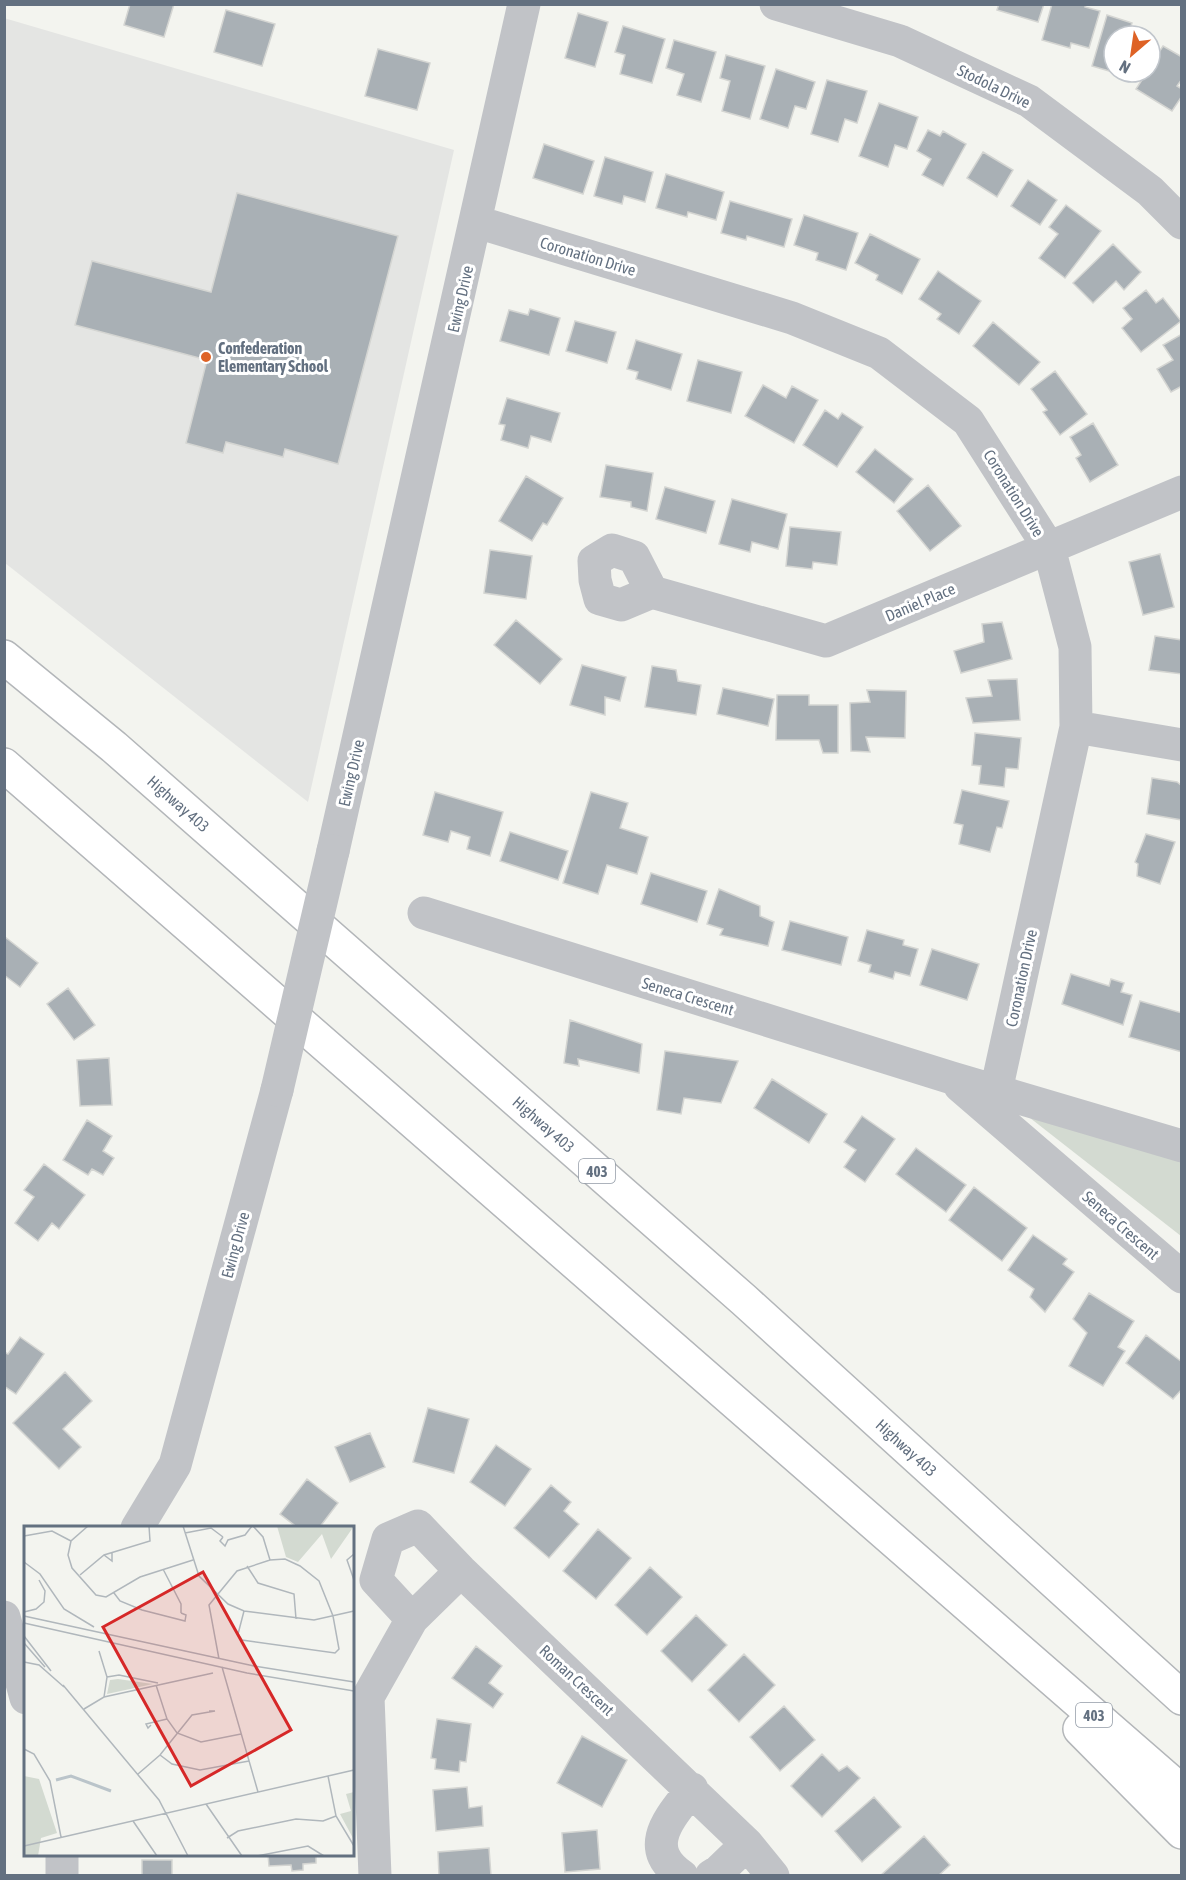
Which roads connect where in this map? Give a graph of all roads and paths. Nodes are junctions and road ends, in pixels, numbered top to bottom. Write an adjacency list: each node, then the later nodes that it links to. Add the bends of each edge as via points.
1 (524, 4): 3 (street, Ewing Drive)
2 (776, 4): 4 (street, Stodola Drive, via 900,41 1029,101 1150,191)
3 (477, 222): 6 (street, Coronation Drive, via 792,318 879,353 968,421); 17 (street, Ewing Drive, bridge, via 277,1090 175,1465)
4 (1182, 223)
5 (1182, 492): 6 (street, Daniel Place)
6 (1049, 548): 7 (street, Daniel Place, via 825,641); 9 (street, Coronation Drive, via 1075,647)
7 (652, 592)
8 (4, 657): 23 (highway, Highway 403 / 403, via 114,747 744,1300)
9 (1076, 727): 10 (street); 14 (street, Coronation Drive)
10 (1182, 745)
11 (4, 765): 21 (highway, 403)
12 (424, 914): 13 (street, Seneca Crescent)
13 (952, 1078): 14 (street, Seneca Crescent); 16 (street, Seneca Crescent)
14 (996, 1091): 15 (street, Seneca Crescent)
15 (1182, 1146)
16 (1182, 1276)
17 (138, 1526)
18 (461, 1571): 19 (street); 19 (street, Roman Crescent, via 418,1526 388,1539 376,1580); 24 (street, Roman Crescent)
19 (412, 1619): 30 (street, via 368,1697)
20 (11, 1622): 22 (street)
21 (1008, 1639): 25 (highway, 403); 26 (highway, via 1053,1701)
22 (24, 1688)
23 (1182, 1698)
24 (692, 1789): 27 (street, Roman Crescent); 31 (street, via 662,1833 664,1858)
25 (1182, 1792)
26 (1182, 1832)
27 (747, 1844): 32 (street); 33 (street, Roman Crescent)
28 (62, 1856): 29 (street)
29 (62, 1875)
30 (375, 1875)
31 (682, 1875)
32 (711, 1875)
33 (773, 1875)

